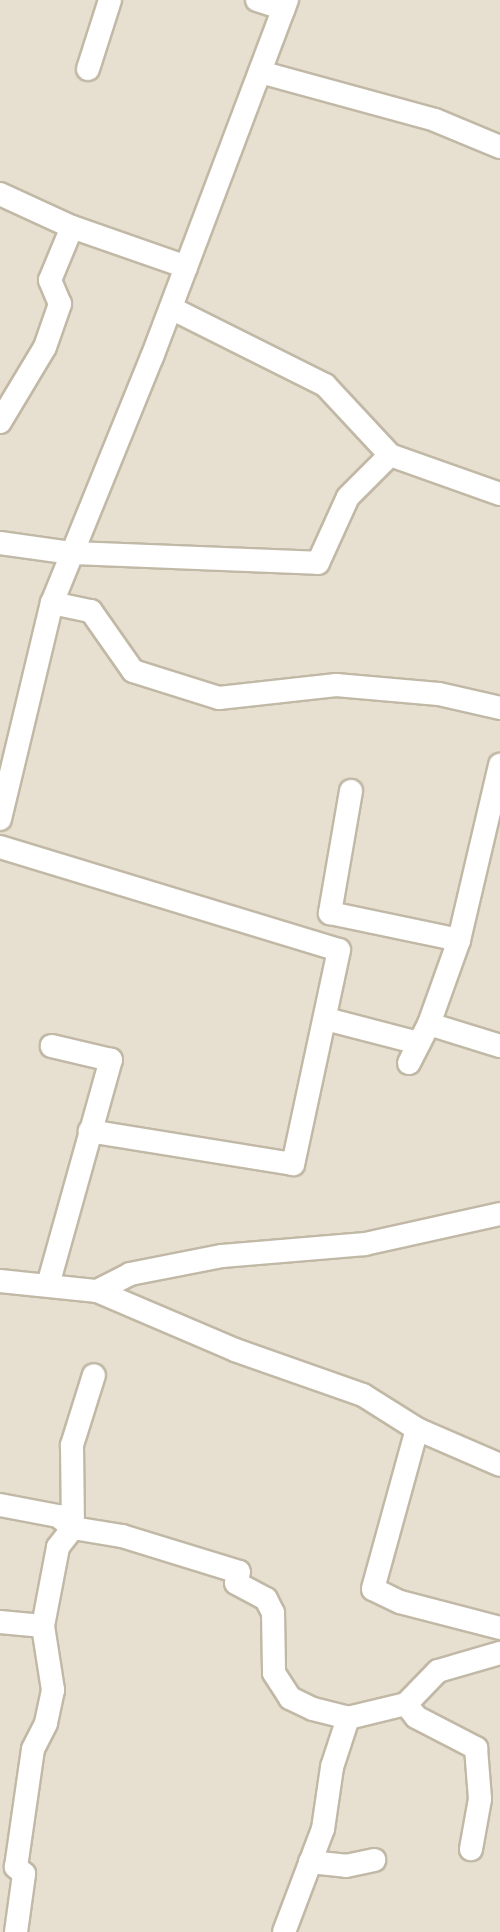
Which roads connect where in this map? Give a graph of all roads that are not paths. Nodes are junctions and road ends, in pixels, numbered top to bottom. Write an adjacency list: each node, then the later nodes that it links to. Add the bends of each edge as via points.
1 (110, 0): 4 (street)
2 (257, 0): 3 (street)
3 (285, 5): 5 (street)
4 (88, 69)
5 (260, 72): 6 (street, via 435,120); 9 (street)
6 (500, 147)
7 (0, 194): 8 (street)
8 (72, 228): 9 (street); 11 (street, via 50,280 60,304 45,347)
9 (186, 267): 10 (street)
10 (171, 308): 12 (street, via 325,385); 15 (street)
11 (0, 422)
12 (390, 455): 13 (street); 15 (street, via 348,497 318,563)
13 (500, 494)
14 (0, 543): 15 (street)
15 (72, 553): 16 (street)
16 (52, 603): 17 (street, via 90,611 133,671 219,698 336,685 439,694); 20 (street)
17 (500, 708)
18 (500, 765): 22 (street)
19 (351, 791): 22 (street, via 330,913)
20 (0, 819)
21 (0, 847): 23 (street, via 339,950)
22 (459, 940): 24 (street)
23 (326, 1019): 24 (street); 27 (street, via 293,1164)
24 (419, 1043): 26 (street)
25 (52, 1046): 27 (street, via 111,1060)
26 (500, 1046)
27 (90, 1131): 30 (street)
28 (500, 1214): 31 (street, via 365,1244 222,1256 130,1274)
29 (0, 1281): 30 (street)
30 (48, 1285): 31 (street)
31 (97, 1291): 33 (street, via 236,1350 363,1395)
32 (94, 1375): 36 (street, via 72,1445)
33 (417, 1429): 34 (street); 39 (street, via 373,1589 400,1602)
34 (500, 1465)
35 (0, 1505): 36 (street, via 58,1516)
36 (73, 1528): 38 (street, via 58,1547); 42 (street, via 122,1536 239,1572 236,1584 266,1599 273,1613 274,1673 290,1698)
37 (0, 1622): 38 (street)
38 (43, 1626): 46 (street, via 53,1690 46,1723 33,1749 16,1867 24,1874)
39 (500, 1628)
40 (500, 1653): 41 (street, via 438,1671)
41 (406, 1704): 42 (street); 43 (street, via 416,1717 476,1748 480,1799)
42 (348, 1718): 45 (street)
43 (471, 1849)
44 (374, 1860): 45 (street, via 346,1866)
45 (310, 1862): 47 (street)
46 (16, 1932)
47 (284, 1932)

